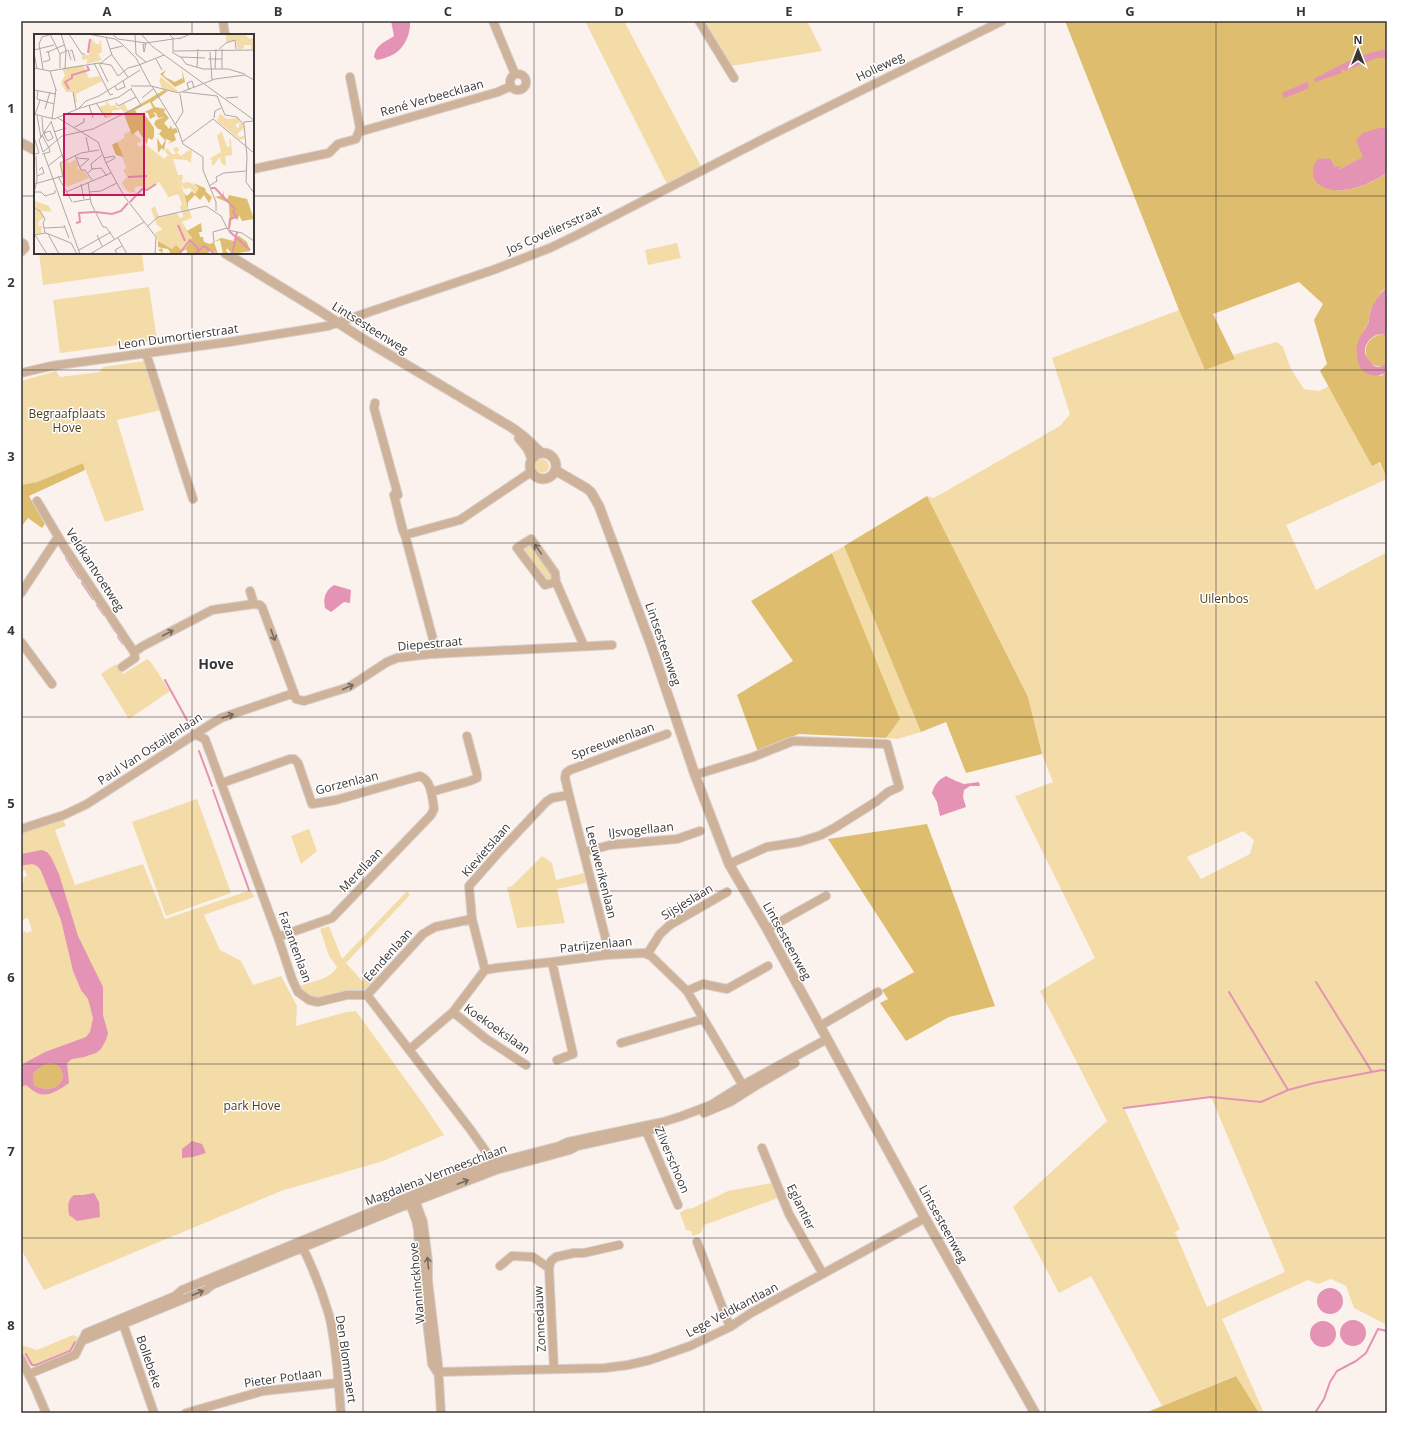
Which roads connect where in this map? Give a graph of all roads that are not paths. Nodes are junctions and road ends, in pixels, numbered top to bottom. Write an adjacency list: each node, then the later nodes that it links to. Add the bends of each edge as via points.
1 (223, 21): 5 (street)
2 (492, 21): 6 (street)
3 (699, 21): 8 (street)
4 (1002, 21): 11 (street, Holleweg)
5 (225, 34)
6 (515, 74): 9 (street, via 510,79); 9 (street, via 524,76 525,85 517,90)
7 (350, 77): 10 (street)
8 (734, 78)
9 (511, 86): 10 (street, René Verbeecklaan)
10 (359, 132): 14 (street, René Verbeecklaan, via 356,139 338,144 329,153)
11 (769, 136): 18 (street, Jos Coveliersstraat, via 550,248 476,276)
12 (21, 143): 13 (street)
13 (34, 150)
14 (254, 169)
15 (21, 242): 16 (street, via 25,248)
16 (21, 252)
17 (226, 254): 18 (street, Lintsesteenweg)
18 (338, 322): 19 (street, Leon Dumortierstraat, via 280,334); 22 (street, Lintsesteenweg)
19 (146, 354): 20 (street, Leon Dumortierstraat, via 51,366); 27 (street)
20 (21, 373)
21 (375, 403): 29 (street, via 374,408 408,529)
22 (504, 423): 23 (street, Lintsesteenweg, via 526,437); 24 (street, Lintsesteenweg, via 525,444)
23 (541, 453): 24 (street); 25 (street, Lintsesteenweg, via 552,457)
24 (532, 459): 26 (street)
25 (555, 470): 26 (street, via 551,476 543,479); 46 (street, Lintsesteenweg, via 591,492 599,506 651,645)
26 (531, 472): 29 (street, via 460,520)
27 (194, 499)
28 (37, 501): 30 (street, Veldkantvoetweg)
29 (406, 535): 39 (street)
30 (58, 537): 33 (street); 38 (street, Veldkantvoetweg)
31 (556, 582): 31 (street, one-way to 31, via 555,573 531,539 517,548 545,586); 37 (street)
32 (250, 591): 34 (street)
33 (21, 593)
34 (254, 604): 38 (street, one-way to 34, via 212,610); 42 (street, one-way to 42, via 262,607)
35 (21, 642): 41 (street)
36 (612, 645): 37 (street, Diepestraat)
37 (584, 646): 39 (street, Diepestraat)
38 (134, 652): 40 (street, via 135,658)
39 (437, 654): 42 (street, Diepestraat, one-way to 39, via 296,699 304,702 349,687 397,658)
40 (122, 667)
41 (52, 684)
42 (294, 694): 43 (street, Paul Van Ostaijenlaan, one-way to 42, via 221,718)
43 (194, 734): 47 (street, Fazantenlaan, via 205,739); 50 (street, Paul Van Ostaijenlaan, via 87,804 64,815)
44 (667, 734): 49 (street, Spreeuwenlaan, via 570,770 566,773)
45 (467, 736): 48 (street, via 477,778)
46 (695, 775): 53 (street, Lintsesteenweg); 53 (street, via 753,757 793,741 887,744 899,787 821,834 799,842 767,847)
47 (222, 784): 48 (street, Gorzenlaan, via 294,759 298,763 312,804 336,800 420,776 426,780); 58 (street, Fazantenlaan)
48 (431, 792): 58 (street, Merellaan, via 434,809 431,815 332,918)
49 (569, 795): 52 (street, Leeuwerikenlaan); 56 (street, Kievietslaan, via 552,798 546,802 472,882 469,886)
50 (21, 829)
51 (700, 831): 52 (street, IJsvogellaan, via 677,838 617,844)
52 (584, 852): 60 (street, Leeuwerikenlaan, via 606,940)
53 (729, 864): 57 (street, Lintsesteenweg)
54 (727, 892): 59 (street, Sijsjeslaan, via 670,925 660,934)
55 (826, 896): 57 (street)
56 (472, 919): 63 (street, Kievietslaan); 66 (street, Eendenlaan, via 435,927 423,934)
57 (767, 929): 69 (street, Lintsesteenweg)
58 (278, 937): 66 (street, Fazantenlaan, via 298,992 307,999 318,1002 347,995)
59 (648, 953): 60 (street, Patrijzenlaan); 64 (street, Patrijzenlaan)
60 (606, 955): 61 (street, Patrijzenlaan)
61 (552, 962): 63 (street, Patrijzenlaan); 73 (street, via 573,1054)
62 (768, 966): 64 (street, via 727,989 703,984)
63 (485, 970): 67 (street)
64 (687, 990): 68 (street, Patrijzenlaan)
65 (878, 992): 69 (street)
66 (367, 995): 72 (street)
67 (453, 1012): 72 (street); 74 (street, Koekoekslaan, via 485,1038)
68 (703, 1019): 71 (street); 75 (street, Patrijzenlaan)
69 (820, 1026): 70 (street, Lintsesteenweg)
70 (828, 1042): 75 (street, Magdalena Vermeeschlaan); 81 (street, Lintsesteenweg)
71 (621, 1043)
72 (410, 1049): 78 (street, via 470,1128)
73 (557, 1060)
74 (526, 1065)
75 (745, 1088): 76 (street, Magdalena Vermeeschlaan, via 711,1105)
76 (645, 1128): 78 (street, Magdalena Vermeeschlaan, via 568,1142); 80 (street, Zilverschoon)
77 (762, 1148): 87 (street, Eglantier, via 789,1214)
78 (495, 1166): 79 (street, Magdalena Vermeeschlaan)
79 (411, 1199): 83 (street, Magdalena Vermeeschlaan); 92 (street, Wanninckhove, via 423,1222)
80 (678, 1205)
81 (925, 1218): 87 (street, Lege Veldkantlaan); 100 (street, Lintsesteenweg)
82 (697, 1242): 89 (street)
83 (301, 1244): 88 (street, Magdalena Vermeeschlaan, via 206,1290); 94 (street, Den Blommaert, via 329,1316)
84 (619, 1245): 86 (street, Zonnedauw, via 556,1257 551,1261)
85 (500, 1266): 86 (street, Zonnedauw, via 512,1256 534,1257)
86 (549, 1268): 91 (street, Zonnedauw)
87 (823, 1274): 89 (street, Lege Veldkantlaan)
88 (123, 1321): 93 (street, Magdalena Vermeeschlaan, via 86,1333 75,1355); 96 (street, Bollebeke)
89 (730, 1327): 91 (street, Lege Veldkantlaan, via 690,1346 650,1360 604,1368)
90 (21, 1359): 93 (street)
91 (554, 1369): 92 (street, Lege Veldkantlaan)
92 (437, 1372): 99 (street, Wanninckhove)
93 (29, 1374): 95 (street)
94 (338, 1383): 97 (street, Pieter Potlaan, via 263,1391); 98 (street, Den Blommaert)
95 (46, 1413)
96 (154, 1413)
97 (186, 1413)
98 (341, 1413)
99 (441, 1413)
100 (1035, 1413)

